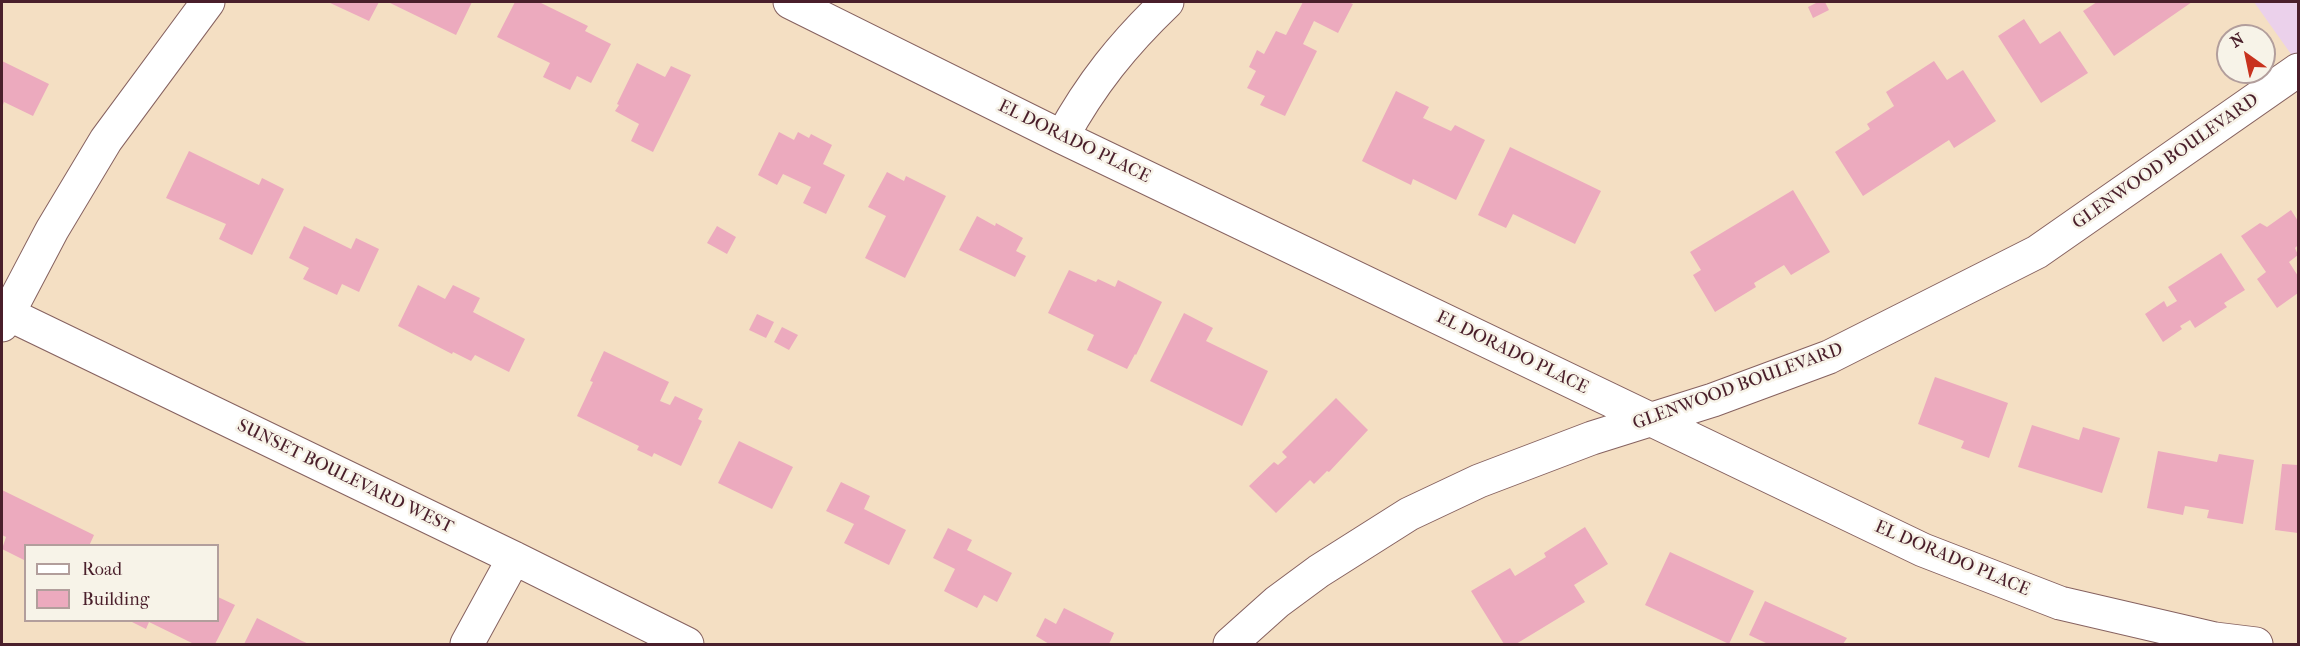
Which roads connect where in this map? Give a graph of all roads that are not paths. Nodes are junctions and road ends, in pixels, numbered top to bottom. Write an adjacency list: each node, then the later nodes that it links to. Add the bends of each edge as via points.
1 (208, 2): 6 (street, via 106,141)
2 (790, 2): 5 (street, EL DORADO PLACE)
3 (1167, 2): 5 (street, via 1114,58 1082,100)
4 (2298, 70): 7 (street, GLENWOOD BOULEVARD, via 2037,252 1829,357)
5 (1062, 137): 7 (street, EL DORADO PLACE)
6 (3, 317): 8 (street, SUNSET BOULEVARD WEST)
7 (1651, 420): 11 (street, GLENWOOD BOULEVARD, via 1479,481 1408,514 1319,571 1277,602); 12 (street, EL DORADO PLACE, via 1923,550 2060,603)
8 (514, 558): 9 (street); 10 (street, SUNSET BOULEVARD WEST)
9 (467, 645)
10 (687, 645)
11 (1230, 645)
12 (2256, 645)

